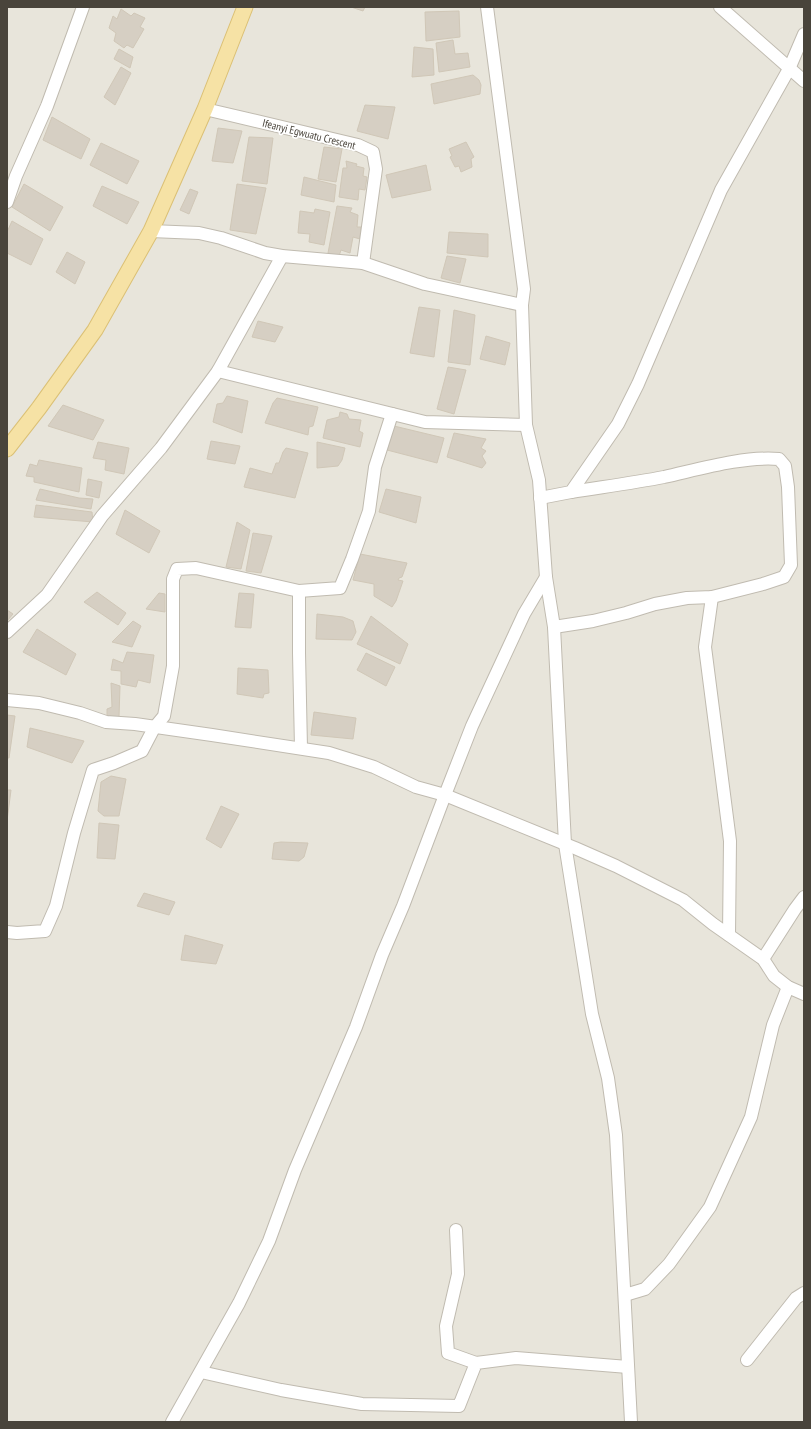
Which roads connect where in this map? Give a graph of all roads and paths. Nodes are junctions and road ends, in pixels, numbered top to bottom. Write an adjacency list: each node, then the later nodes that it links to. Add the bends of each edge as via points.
1 (83, 7): 9 (street, via 47,106)
2 (245, 7): 8 (main road)
3 (487, 7): 13 (street, via 524,289)
4 (720, 7): 6 (street)
5 (804, 34): 6 (street)
6 (789, 69): 7 (street); 18 (street, via 721,190 638,384 618,424)
7 (804, 82)
8 (205, 109): 10 (main road); 12 (street, Ifeanyi Egwuatu Crescent, via 358,145 373,152 376,168)
9 (7, 202)
10 (151, 231): 11 (street, via 199,233); 17 (main road, via 95,330 40,408)
11 (282, 256): 12 (street); 14 (street)
12 (363, 263): 13 (street, via 425,284)
13 (522, 305): 16 (street)
14 (218, 371): 15 (street); 24 (street, via 161,448 102,516 47,595)
15 (392, 414): 16 (street, via 425,422); 21 (street, via 375,467 369,511 340,588)
16 (526, 425): 19 (street, via 539,480)
17 (7, 449)
18 (571, 492): 19 (street); 22 (street, via 642,482 730,463 766,458 779,459 785,466 788,487 792,565 784,577)
19 (540, 498): 20 (street)
20 (546, 577): 23 (street); 28 (street, via 521,621 472,726)
21 (299, 591): 26 (street, via 196,568 177,569 173,579 173,666 164,716); 27 (street)
22 (712, 597): 23 (street, via 687,598 655,604 593,621); 32 (street, via 705,647 730,841)
23 (554, 627): 29 (street)
24 (7, 632)
25 (7, 700): 26 (street, via 40,703 106,722)
26 (154, 728): 27 (street); 31 (street, via 142,751 93,770 56,906 45,931)
27 (301, 748): 28 (street, via 330,753 374,767 416,787)
28 (445, 795): 29 (street); 42 (street, via 356,1027 295,1170 269,1241 239,1303)
29 (565, 844): 32 (street, via 683,900); 38 (street, via 592,1014 608,1078 616,1135)
30 (804, 897): 33 (street)
31 (7, 932)
32 (729, 935): 33 (street)
33 (763, 959): 34 (street, via 774,976)
34 (788, 986): 35 (street); 38 (street, via 773,1025 751,1117 710,1207 669,1264 645,1289)
35 (804, 994)
36 (456, 1230): 40 (street, via 458,1274 446,1326 448,1353)
37 (804, 1293): 39 (street, via 796,1298)
38 (624, 1295): 41 (street)
39 (747, 1360)
40 (476, 1363): 41 (street, via 516,1358); 42 (street, via 459,1406 362,1404)
41 (628, 1367): 44 (street)
42 (200, 1372): 43 (street)
43 (172, 1422)
44 (632, 1422)

